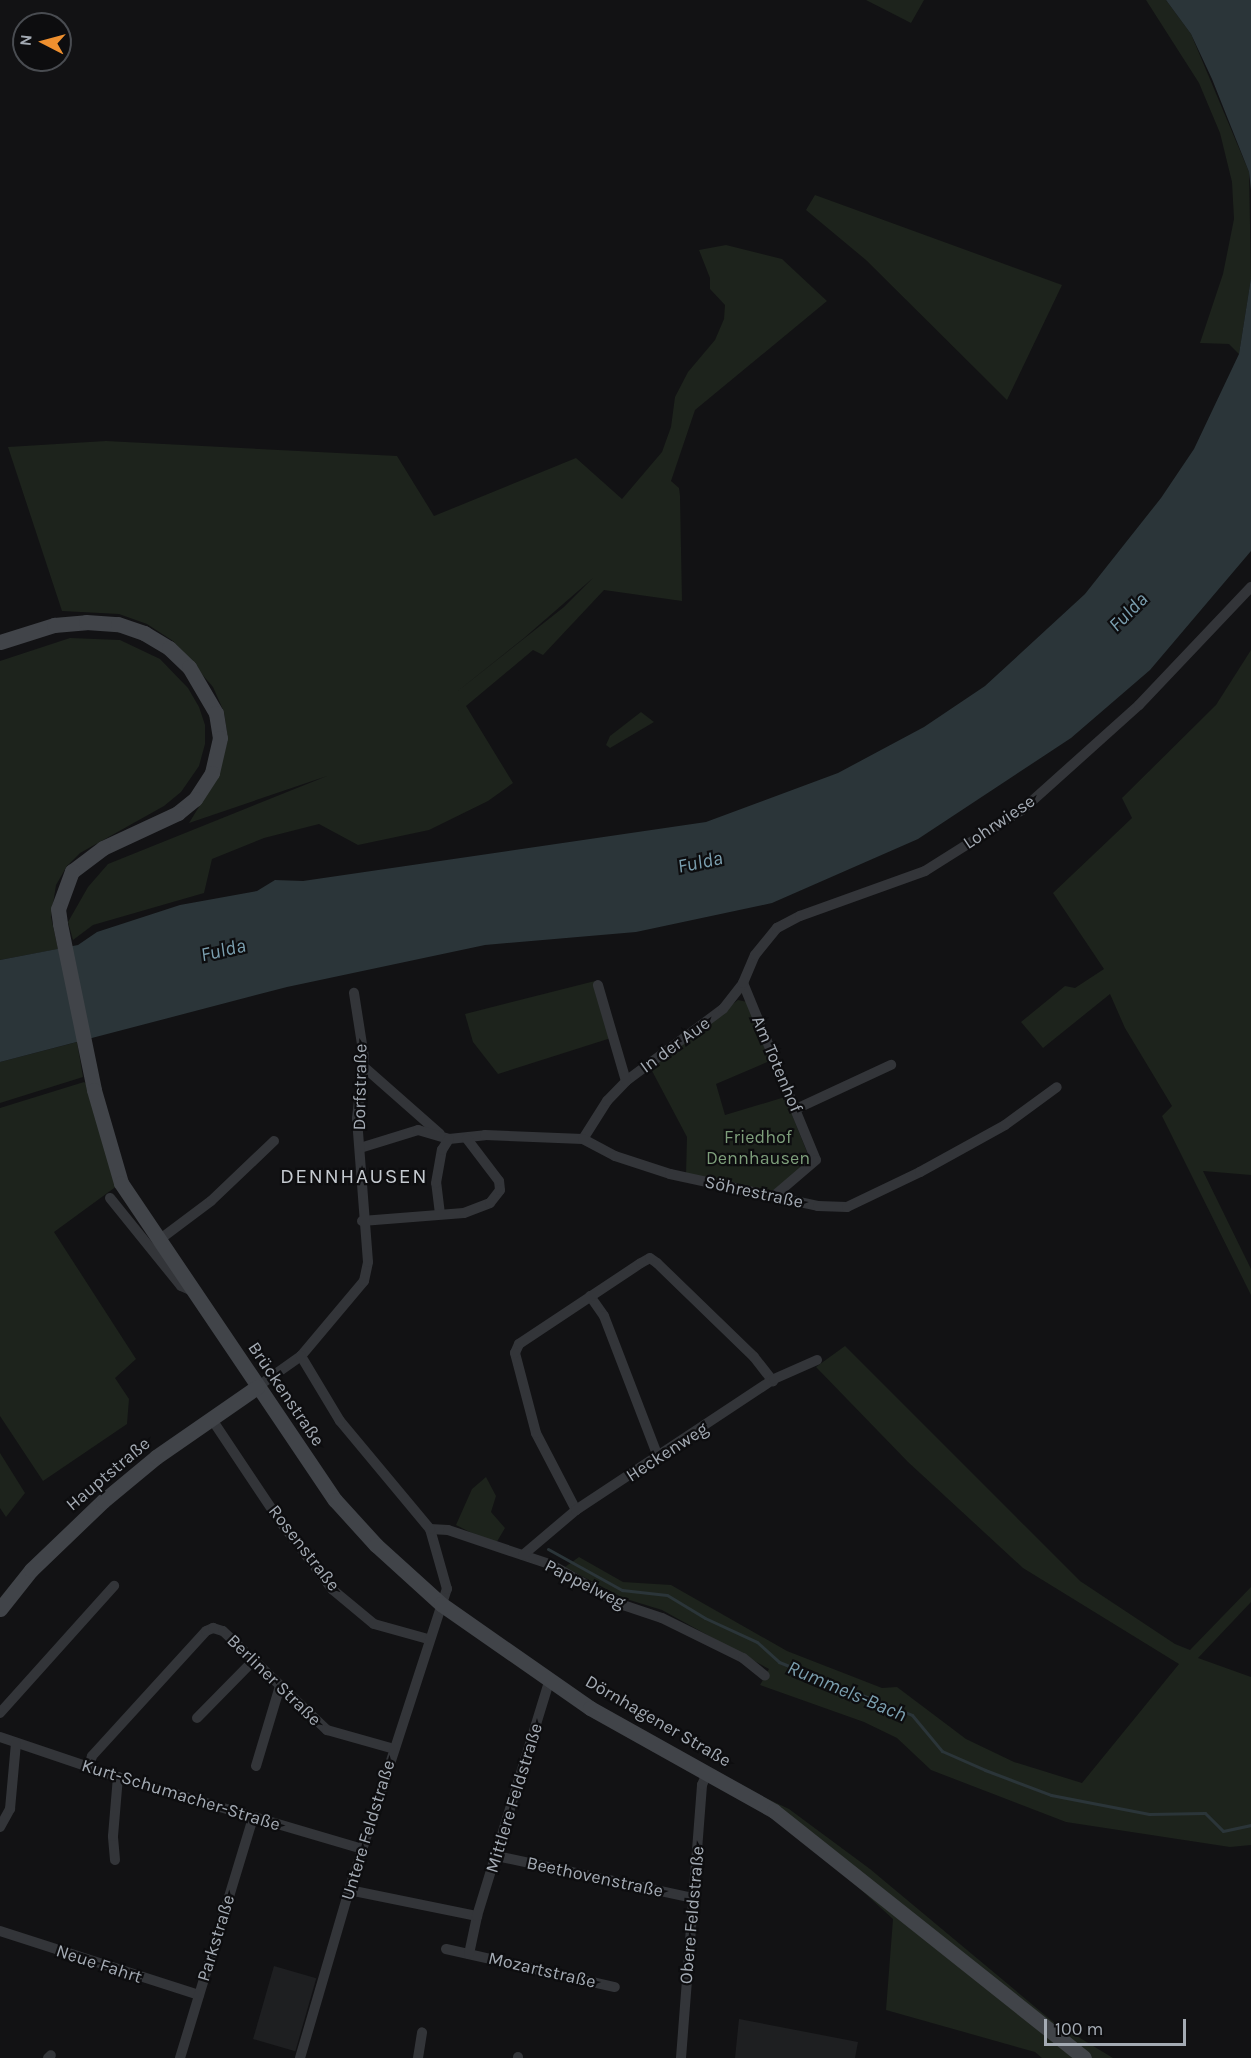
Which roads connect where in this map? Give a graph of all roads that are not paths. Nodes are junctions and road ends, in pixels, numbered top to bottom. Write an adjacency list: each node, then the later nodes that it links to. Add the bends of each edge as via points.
1 (1251, 587): 3 (street, Lohrwiese, via 1139,705 1022,810 925,871 777,928 755,955)
2 (0, 642): 21 (street, via 54,626 118,624 169,648 189,667 216,713 220,738 212,773 195,799 178,813 103,848 72,871 59,916 99,1113 121,1183)
3 (743, 983): 6 (street, Lohrwiese); 11 (street, Am Totenhof)
4 (598, 985): 9 (street, In der Aue)
5 (354, 993): 8 (street, Dorfstraße)
6 (723, 1009): 9 (street, In der Aue)
7 (891, 1065): 11 (street)
8 (364, 1067): 12 (street); 16 (street, Dorfstraße, via 357,1118)
9 (626, 1081): 14 (street, In der Aue, via 607,1101)
10 (1057, 1087): 17 (street, Söhrestraße, via 1005,1125 847,1207 818,1206)
11 (796, 1110): 17 (street, Am Totenhof, via 816,1161)
12 (444, 1137): 13 (street, Söhrestraße); 16 (street, Söhrestraße, via 418,1130 397,1133); 19 (street, via 436,1183)
13 (466, 1139): 14 (street, Söhrestraße, via 484,1135); 19 (street, via 498,1180 500,1190 490,1203 478,1209)
14 (583, 1139): 17 (street, Söhrestraße, via 643,1166)
15 (274, 1141): 21 (street, via 211,1201)
16 (360, 1148): 20 (street, Dorfstraße)
17 (774, 1196)
18 (110, 1198): 22 (street, Brückenstraße, via 182,1286)
19 (440, 1214): 20 (street)
20 (362, 1221): 24 (street, Dorfstraße, via 368,1262 364,1281)
21 (159, 1240): 22 (street)
22 (194, 1291): 27 (street, Brückenstraße)
23 (590, 1296): 26 (street, via 650,1258 754,1357); 29 (street, via 604,1316); 30 (street, via 519,1344 515,1353 536,1433)
24 (301, 1356): 27 (street, Dorfstraße); 31 (street, via 340,1421)
25 (817, 1360): 26 (street, Heckenweg)
26 (773, 1381): 29 (street, Heckenweg)
27 (257, 1387): 28 (street, Hauptstraße); 34 (street, Brückenstraße, via 335,1500 398,1567)
28 (211, 1418): 35 (street, Hauptstraße, via 103,1501 31,1570); 36 (street, Rosenstraße, via 279,1520 333,1590 374,1624)
29 (658, 1456): 30 (street, Heckenweg)
30 (576, 1510): 32 (street, Heckenweg)
31 (430, 1529): 32 (street, Pappelweg, via 448,1530 506,1553); 34 (street, via 447,1588)
32 (523, 1555): 38 (street, Pappelweg, via 552,1565 620,1604 662,1618 743,1658)
33 (114, 1586): 41 (street)
34 (441, 1604): 36 (street, Untere Feldstraße); 39 (street, Dörnhagener Straße)
35 (0, 1609)
36 (428, 1640): 45 (street, Untere Feldstraße)
37 (253, 1660): 40 (street, Berliner Straße); 42 (street); 47 (street, Berliner Straße, via 223,1630 206,1631 92,1756)
38 (765, 1676)
39 (550, 1679): 48 (street, Dörnhagener Straße, via 591,1708); 53 (street, Mittlere Feldstraße)
40 (280, 1686): 45 (street, Berliner Straße, via 327,1730); 46 (street)
41 (0, 1713)
42 (197, 1718)
43 (0, 1737): 44 (street, Kurt-Schumacher-Straße)
44 (16, 1743): 47 (street, Kurt-Schumacher-Straße); 51 (street, via 10,1809)
45 (394, 1749): 52 (street, Untere Feldstraße)
46 (256, 1766)
47 (89, 1767): 49 (street, Kurt-Schumacher-Straße)
48 (707, 1773): 56 (street, Obere Feldstraße, via 702,1785); 64 (street, Dörnhagener Straße, via 774,1811)
49 (118, 1776): 50 (street, Kurt-Schumacher-Straße); 54 (street)
50 (253, 1818): 52 (street, Kurt-Schumacher-Straße); 62 (street, Parkstraße)
51 (0, 1827)
52 (363, 1849): 55 (street, Untere Feldstraße)
53 (497, 1856): 56 (street, Beethovenstraße); 57 (street, Mittlere Feldstraße)
54 (115, 1860)
55 (349, 1890): 57 (street); 66 (street, Untere Feldstraße)
56 (693, 1898): 68 (street, Obere Feldstraße)
57 (477, 1916): 60 (street, Mozartstraße)
58 (0, 1931): 62 (street, Neue Fahrt)
59 (446, 1949): 60 (street, Mozartstraße)
60 (470, 1954): 61 (street, Mozartstraße)
61 (615, 1987)
62 (199, 1995): 65 (street, Parkstraße)
63 (422, 2032): 67 (street)
64 (1058, 2040): 69 (street); 70 (street, Dörnhagener Straße)
65 (180, 2058)
66 (300, 2058)
67 (418, 2058)
68 (681, 2058)
69 (1068, 2058)
70 (1084, 2058)

